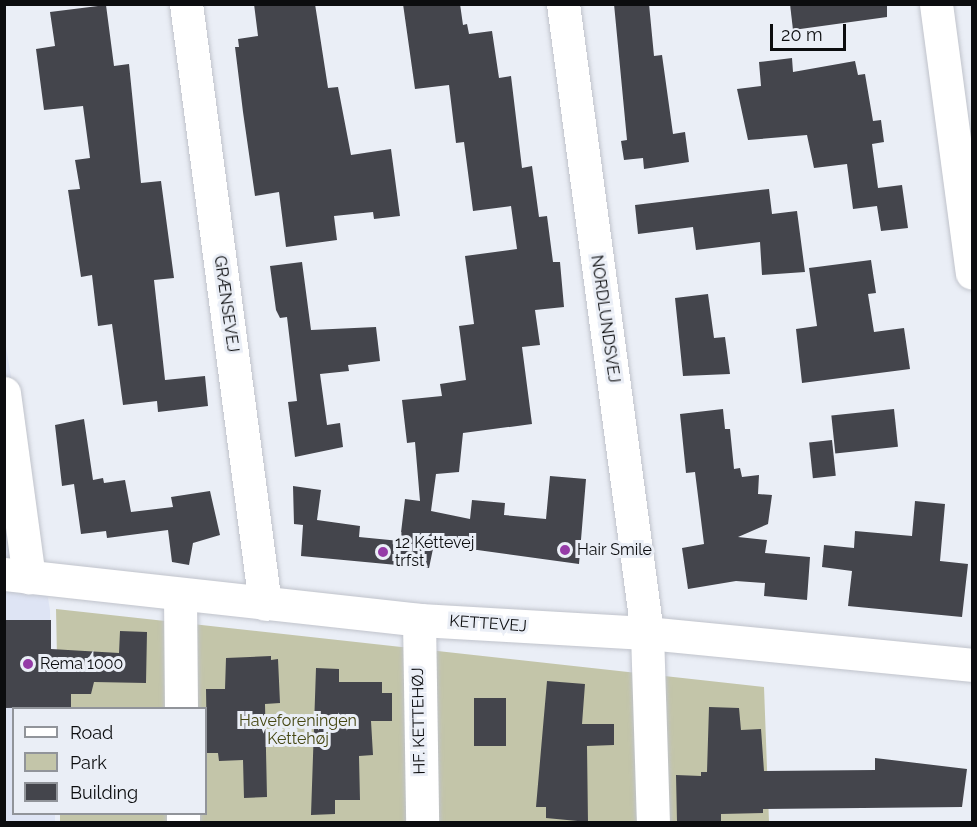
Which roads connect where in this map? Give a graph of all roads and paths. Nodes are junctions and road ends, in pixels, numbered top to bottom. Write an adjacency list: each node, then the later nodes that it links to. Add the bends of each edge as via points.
1 (186, 4): 8 (street, GRÆNSEVEJ)
2 (563, 4): 10 (street, NORDLUNDSVEJ)
3 (936, 4): 4 (street)
4 (972, 273)
5 (4, 393): 6 (street)
6 (17, 575): 7 (street, KETTEVEJ)
7 (180, 595): 8 (street, KETTEVEJ); 12 (street)
8 (265, 604): 9 (street, KETTEVEJ)
9 (419, 620): 10 (street, KETTEVEJ); 13 (street, HF. KETTEHØJ)
10 (647, 633): 11 (street, KETTEVEJ); 14 (street)
11 (972, 665)
12 (181, 707)
13 (422, 822)
14 (652, 822)

